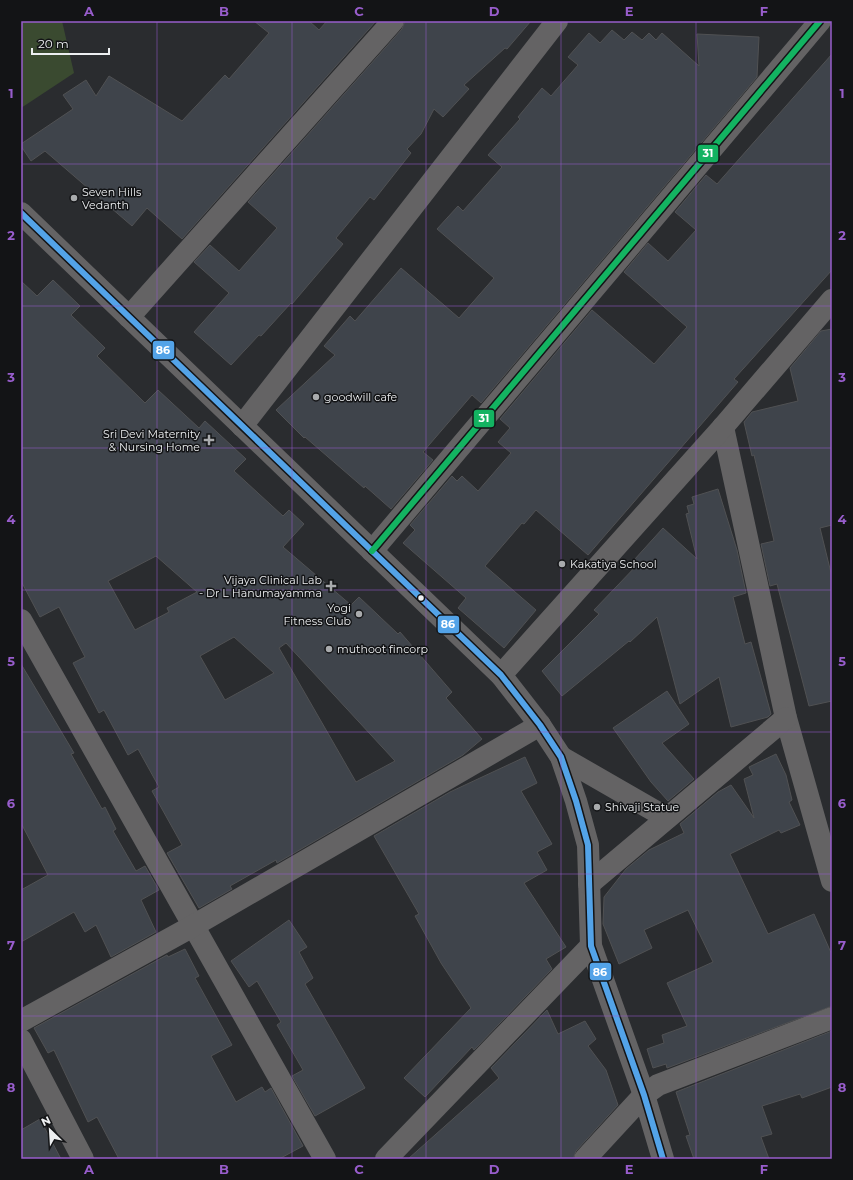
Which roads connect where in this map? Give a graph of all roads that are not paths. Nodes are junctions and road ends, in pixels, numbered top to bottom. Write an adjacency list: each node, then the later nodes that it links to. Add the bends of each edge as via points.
1 (394, 21): 6 (street)
2 (557, 21): 7 (street)
3 (820, 21): 9 (street)
4 (21, 213): 6 (street)
5 (832, 300): 8 (street)
6 (129, 316): 7 (street)
7 (242, 426): 9 (street)
8 (724, 427): 11 (street); 12 (street)
9 (372, 551): 11 (street)
10 (21, 620): 18 (street)
11 (501, 675): 13 (street)
12 (786, 718): 15 (street); 16 (street)
13 (540, 725): 14 (street); 18 (street)
14 (561, 757): 15 (street); 17 (street, via 588,845)
15 (667, 818): 17 (street)
16 (832, 881)
17 (589, 884): 19 (street)
18 (193, 926): 21 (street); 25 (street)
19 (591, 946): 23 (street); 26 (street)
20 (832, 1018): 23 (street, via 658,1085)
21 (21, 1021)
22 (21, 1040): 24 (street)
23 (644, 1095): 27 (street); 28 (street)
24 (83, 1159)
25 (325, 1159)
26 (386, 1159)
27 (585, 1159)
28 (663, 1159)

